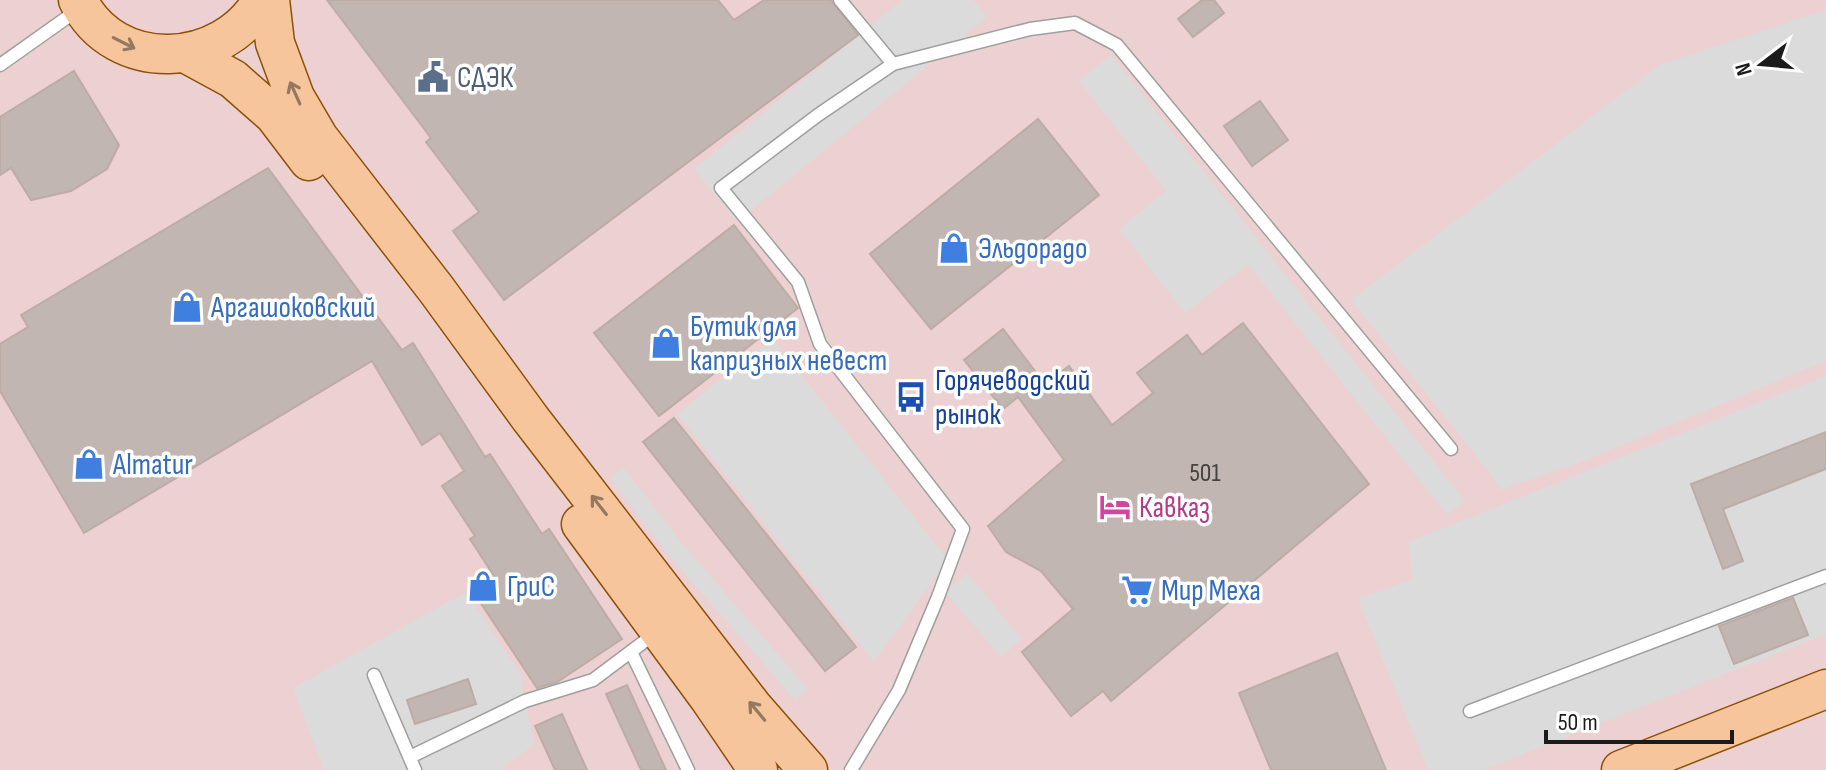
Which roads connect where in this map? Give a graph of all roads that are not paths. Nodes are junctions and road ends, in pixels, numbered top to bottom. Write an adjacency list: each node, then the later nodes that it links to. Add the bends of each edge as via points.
1 (262, 0): 5 (main road, via 236,32)
2 (270, 0): 18 (main road, one-way to 2, via 744,695 319,138 295,97 275,43)
3 (840, 0): 6 (lane)
4 (80, 4): 5 (main road, one-way to 5, via 107,33 139,50); 7 (lane)
5 (187, 54): 10 (main road, via 233,79 274,115)
6 (893, 64): 8 (lane, via 1030,29 1075,23 1117,45); 19 (lane, via 721,188 798,282 820,344 963,529 899,690)
7 (0, 65)
8 (1451, 449)
9 (1826, 576): 13 (lane)
10 (645, 641): 14 (lane, via 593,680 525,701); 16 (lane); 17 (main road)
11 (374, 675): 14 (lane)
12 (1826, 689): 20 (main road)
13 (1470, 711)
14 (410, 757): 15 (lane)
15 (415, 770)
16 (688, 770)
17 (758, 770)
18 (808, 770)
19 (851, 770)
20 (1621, 770)

